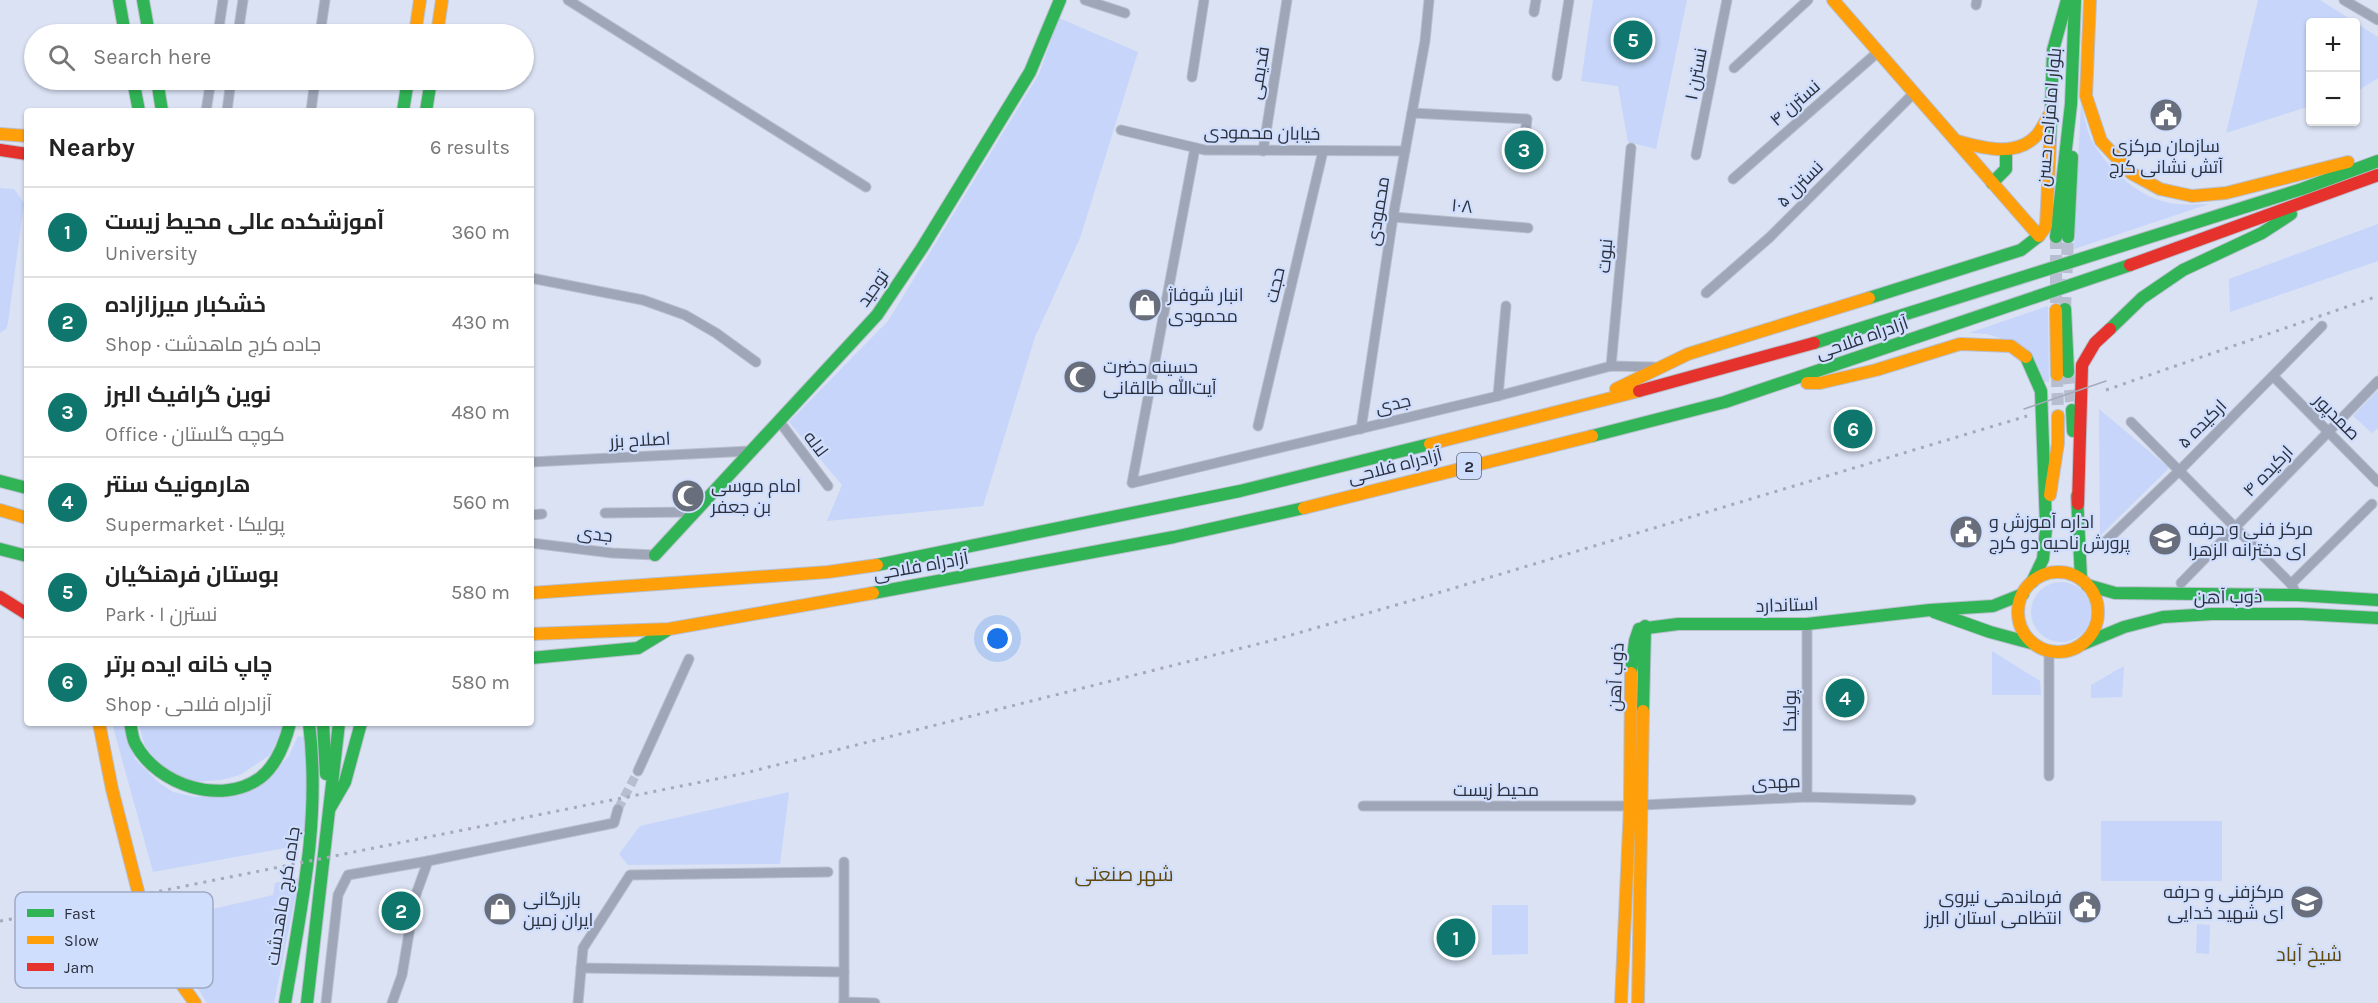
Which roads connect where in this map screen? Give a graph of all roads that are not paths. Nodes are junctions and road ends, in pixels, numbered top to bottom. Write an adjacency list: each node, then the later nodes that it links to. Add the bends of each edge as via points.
1 (119, 0): 27 (main road)
2 (143, 0): 28 (main road)
3 (223, 0): 29 (street)
4 (243, 0): 30 (street)
5 (325, 0): 31 (street)
6 (420, 0): 32 (main road)
7 (442, 0): 33 (main road)
8 (568, 0): 73 (street)
9 (1060, 0): 94 (main road, توحید, via 1030,72 922,248 877,315)
10 (1085, 0): 25 (street)
11 (1204, 0): 37 (street)
12 (1287, 0): 64 (street, قدیمی)
13 (1429, 0): 53 (street, محمودی)
14 (1536, 0): 24 (street)
15 (1569, 0): 36 (street)
16 (1727, 0): 68 (street, نسترن ۱)
17 (1808, 0): 35 (street)
18 (1833, 0): 34 (main road)
19 (2067, 0): 54 (main road, via 2053,50)
20 (2075, 0): 21 (main road, بلوار امامزاده حسن, via 2062,237)
21 (2084, 0)
22 (2090, 0): 69 (main road, via 2086,96 2094,123 2108,151 2144,181 2192,196 2226,193 2343,163)
23 (2344, 0): 26 (street)
24 (1534, 12)
25 (1125, 13)
26 (2378, 20)
27 (123, 24)
28 (147, 24)
29 (219, 24)
30 (239, 24)
31 (321, 24)
32 (416, 24)
33 (438, 24)
34 (1878, 52): 45 (main road); 71 (street, نسترن ۴)
35 (1734, 68)
36 (1557, 76)
37 (1192, 77)
38 (134, 90): 46 (main road)
39 (159, 90): 47 (main road)
40 (209, 90): 48 (street)
41 (230, 90): 49 (street)
42 (314, 90): 50 (street)
43 (407, 90): 51 (main road)
44 (429, 90): 52 (main road)
45 (1914, 93): 58 (main road); 79 (street, نسترن ۵, via 1770,237)
46 (137, 108)
47 (162, 108)
48 (206, 108)
49 (227, 108)
50 (311, 108)
51 (404, 108)
52 (426, 108)
53 (1412, 113): 59 (street, via 1527,119); 66 (street, محمودی)
54 (2050, 113): 63 (main road, via 2036,136); 77 (main road, via 2046,226)
55 (1121, 130): 60 (street, خیابان محمودی)
56 (0, 134): 57 (main road)
57 (24, 136)
58 (1956, 140): 63 (main road, via 1984,149); 72 (main road)
59 (1524, 143)
60 (1195, 148): 64 (street, خیابان محمودی); 97 (street, جدی, via 1132,483)
61 (1631, 148): 84 (street, نبوت)
62 (0, 150): 67 (main road)
63 (2006, 150): 72 (main road, via 2008,168)
64 (1263, 151): 65 (street, خیابان محمودی)
65 (1323, 151): 66 (street, خیابان محمودی); 96 (street, حجت)
66 (1405, 151): 75 (street, محمودی)
67 (24, 154)
68 (1696, 155)
69 (2378, 159): 91 (main road, آزادراه فلاحی / 2, via 2292,192 1802,347)
70 (2378, 175): 74 (main road, آزادراه فلاحی / 2)
71 (1732, 179)
72 (1992, 183): 77 (main road)
73 (866, 186)
74 (2318, 198): 89 (main road, آزادراه فلاحی / 2); 106 (main road, via 2262,233 2183,270 2142,298 2095,343 2082,365)
75 (1393, 217): 76 (street, ۱۰۸); 97 (street, محمودی)
76 (1528, 228)
77 (2039, 236): 85 (main road, via 2021,250 1689,354)
78 (534, 279): 83 (street, via 643,300 685,315)
79 (1706, 293)
80 (1506, 306): 90 (street)
81 (2061, 310): 86 (main road)
82 (2322, 326): 87 (street, ارکیده ۵)
83 (756, 362)
84 (1611, 366): 85 (street, جدی); 90 (street, جدی)
85 (1662, 367): 91 (main road)
86 (2063, 373)
87 (2272, 376): 98 (street, صمدپور); 101 (street, ارکیده ۵)
88 (2378, 381): 98 (street, ارکیده ۴)
89 (1782, 384): 114 (main road, via 1820,383 1960,344 2011,346 2027,358 2041,391); 135 (main road, آزادراه فلاحی / 2, via 1725,402 1300,509 1174,537)
90 (1498, 396): 97 (street, جدی)
91 (1582, 406): 125 (main road, آزادراه فلاحی / 2, via 1240,491 903,561 828,572)
92 (2072, 410): 106 (main road)
93 (2058, 416): 114 (main road)
94 (778, 421): 99 (main road, توحید); 104 (street, لاله)
95 (2131, 422): 101 (street)
96 (1258, 426)
97 (1361, 429)
98 (2329, 432): 103 (street, صمدپور); 115 (street, ارکیده ۴)
99 (750, 451): 100 (street, اصلاح بزر); 109 (main road, توحید)
100 (534, 462)
101 (2179, 471): 115 (street); 117 (street, ارکیده ۵)
102 (0, 481): 105 (main road)
103 (2378, 482)
104 (828, 486)
105 (24, 487)
106 (2078, 504): 122 (main road)
107 (2372, 504): 124 (street)
108 (0, 510): 113 (main road)
109 (693, 512): 110 (street); 120 (main road, توحید)
110 (606, 513)
111 (534, 514): 112 (street)
112 (542, 514)
113 (24, 517)
114 (2046, 525): 121 (main road, via 2043,559)
115 (2236, 527): 123 (street, ارکیده ۴); 124 (street)
116 (534, 543): 120 (street, جدی)
117 (2103, 544)
118 (0, 549): 119 (main road)
119 (24, 555)
120 (656, 555)
121 (2032, 582): 122 (main road, via 2056,572); 126 (main road)
122 (2084, 582): 124 (main road, ذوب آهن, via 2115,593); 138 (main road, via 2095,596 2098,609 2092,634)
123 (2181, 583)
124 (2294, 590): 128 (main road, ذوب آهن); 131 (main road)
125 (534, 593)
126 (2023, 594): 129 (main road, استاندارد, via 1993,606); 137 (main road, via 2018,607 2019,621)
127 (0, 597): 130 (main road)
128 (2378, 600)
129 (1930, 610): 133 (main road, استاندارد); 137 (main road, استاندارد)
130 (24, 612)
131 (2302, 614): 132 (main road, ذوب آهن); 138 (main road, ذوب آهن, via 2163,617)
132 (2378, 618)
133 (1807, 624): 134 (main road, استاندارد); 151 (street, پولیکا)
134 (1645, 627): 153 (main road, ذوب آهن)
135 (669, 629): 136 (main road, آزادراه فلاحی / 2); 140 (main road, via 638,648)
136 (534, 634)
137 (2033, 644): 139 (main road)
138 (2083, 644): 139 (main road, via 2058,653)
139 (2049, 651): 150 (street)
140 (534, 658)
141 (689, 659): 149 (street)
142 (100, 726): 160 (main road)
143 (131, 726): 144 (main road, via 136,745 173,782 197,790 220,791 241,788 258,779 276,761)
144 (289, 726)
145 (310, 726): 165 (main road, جاده کرج ماهدشت, via 315,757 312,846)
146 (323, 726): 155 (main road, via 326,802)
147 (339, 726): 155 (main road, جاده کرج ماهدشت)
148 (360, 726): 155 (main road, via 345,782)
149 (638, 771)
150 (2049, 776)
151 (1807, 797): 152 (street, مهدی); 153 (street, مهدی)
152 (1911, 800)
153 (1636, 805): 154 (street, محیط زیست); 172 (main road, ذوب آهن); 173 (main road, ذوب آهن)
154 (1363, 806)
155 (330, 808): 166 (main road, جاده کرج ماهدشت)
156 (618, 809): 157 (street, via 614,824)
157 (428, 861): 167 (street, via 348,874 338,895); 168 (street, via 415,897 402,975)
158 (844, 862): 162 (street)
159 (828, 872): 161 (street, via 630,875 583,948)
160 (138, 892)
161 (581, 968): 162 (street); 169 (street)
162 (844, 972): 170 (street)
163 (184, 988): 164 (main road)
164 (195, 1003)
165 (283, 1003)
166 (307, 1003)
167 (326, 1003)
168 (392, 1003)
169 (578, 1003)
170 (844, 1003): 171 (street)
171 (875, 1003)
172 (1621, 1003)
173 (1638, 1003)

